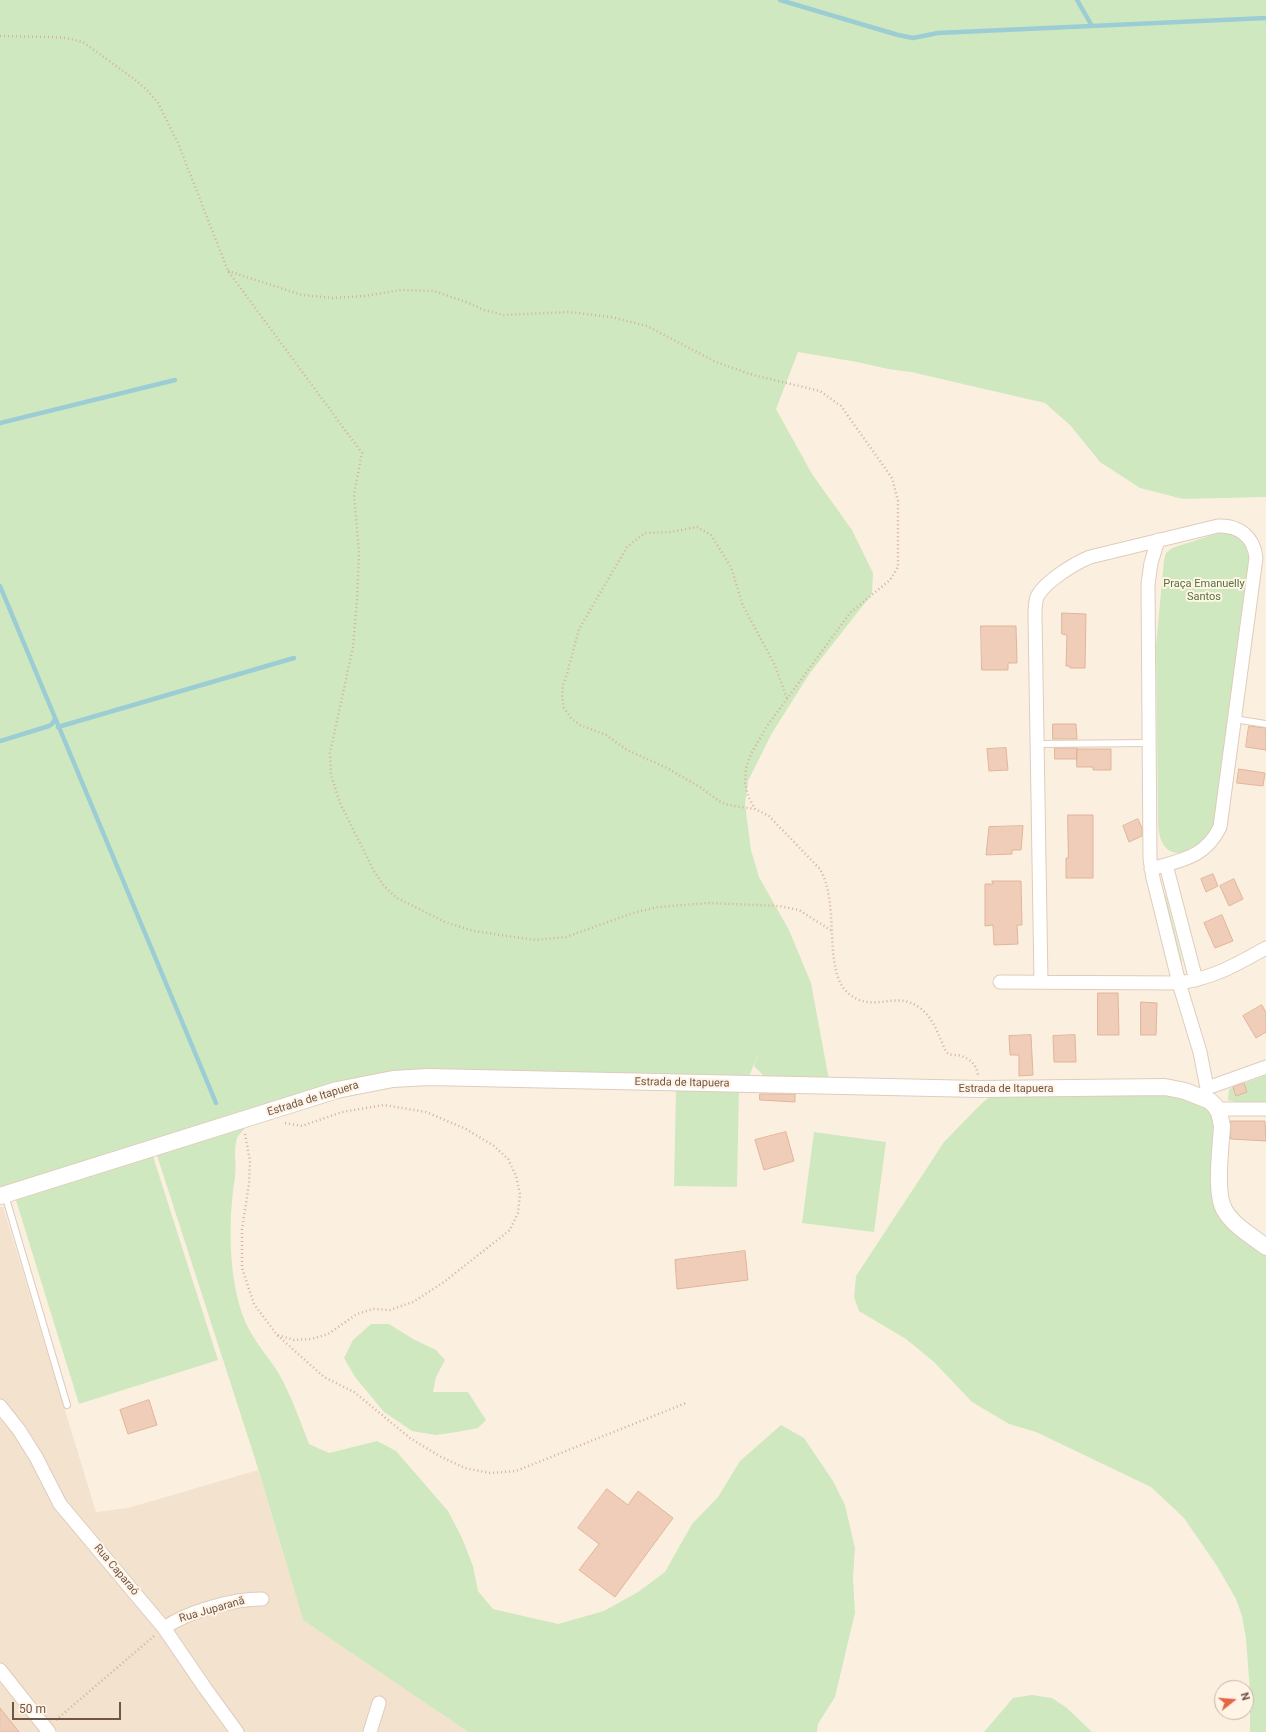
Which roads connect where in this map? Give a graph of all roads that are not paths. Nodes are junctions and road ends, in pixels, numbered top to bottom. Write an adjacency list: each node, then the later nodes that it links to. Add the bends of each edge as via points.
1 (1158, 540): 2 (street, via 1226,526 1246,534 1253,545 1256,558); 4 (street, via 1148,584); 5 (street, via 1081,560 1048,584 1037,597)
2 (1234, 719): 3 (lane); 6 (street, via 1220,827 1203,850)
3 (1266, 724)
4 (1149, 743): 5 (lane); 7 (street)
5 (1037, 744): 11 (street)
6 (1166, 865): 7 (street); 9 (street)
7 (1151, 869): 12 (street)
8 (1266, 948): 9 (street, via 1233,967)
9 (1196, 980): 12 (street)
10 (1000, 982): 11 (street)
11 (1040, 982): 12 (street)
12 (1179, 983): 14 (street, via 1196,1033)
13 (1266, 1067): 14 (street)
14 (1206, 1093): 15 (street, Estrada de Itapuera); 17 (street, Estrada de Itapuera, via 1152,1086 980,1089 393,1079 337,1090)
15 (1217, 1109): 16 (street); 18 (street, via 1222,1126 1219,1189 1224,1210 1234,1222)
16 (1266, 1109)
17 (2, 1196): 19 (lane)
18 (1266, 1247)
19 (67, 1405)
20 (0, 1406): 22 (street, Rua Caparaó, via 36,1457 60,1504)
21 (262, 1598): 22 (street, Rua Juparanã, via 230,1603 179,1618)
22 (164, 1628): 26 (street, Rua Caparaó)
23 (0, 1670): 25 (street)
24 (379, 1702): 27 (street)
25 (48, 1730)
26 (237, 1732)
27 (370, 1732)

